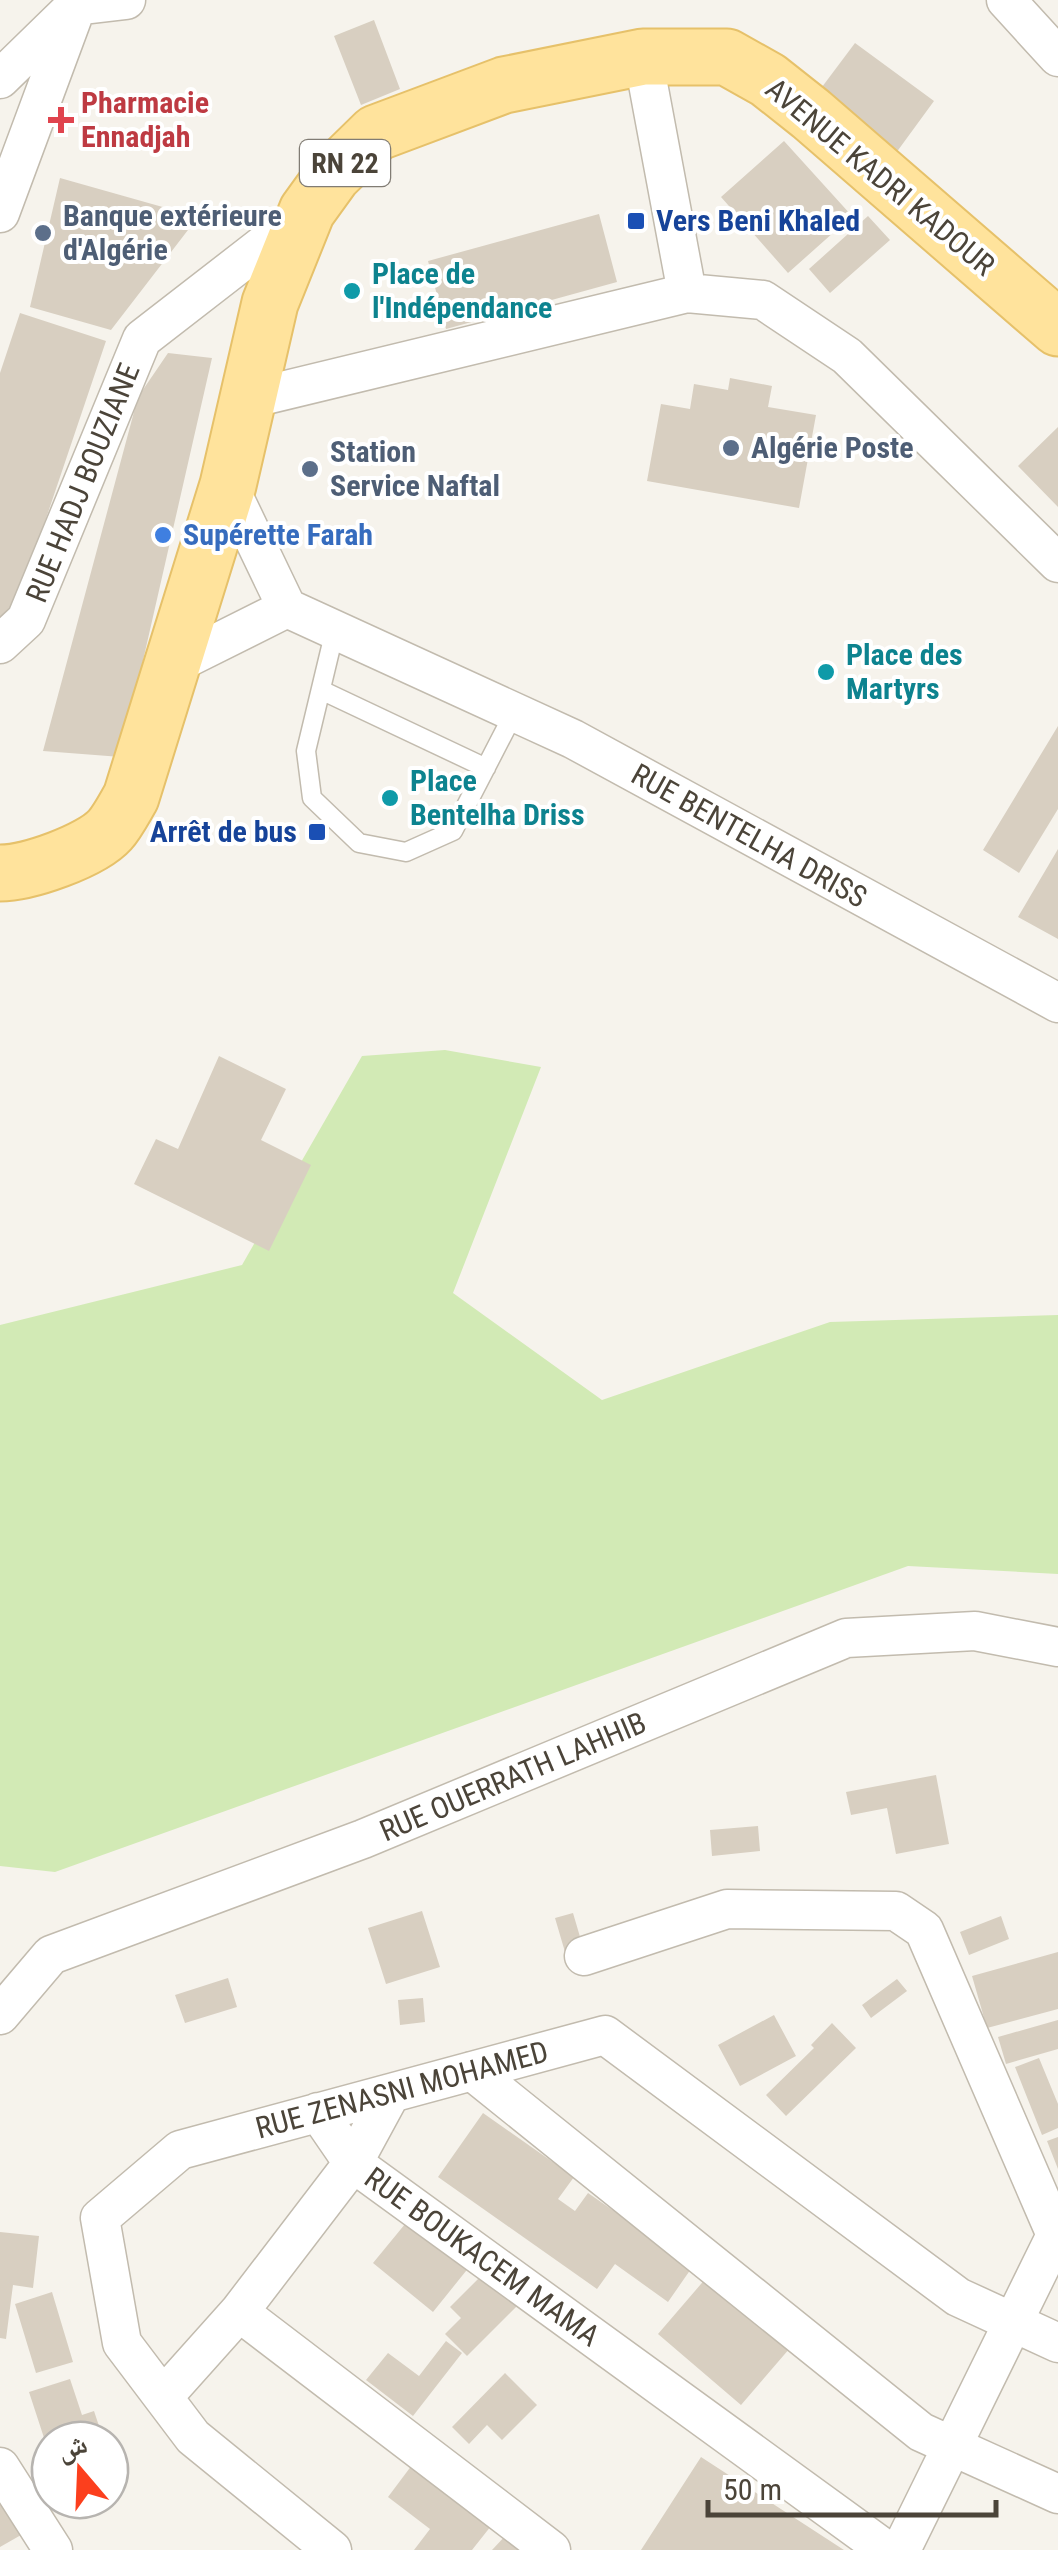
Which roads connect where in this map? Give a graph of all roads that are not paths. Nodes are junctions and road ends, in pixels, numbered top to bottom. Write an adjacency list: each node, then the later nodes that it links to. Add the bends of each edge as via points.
1 (126, 0): 3 (street)
2 (1006, 0): 5 (street)
3 (77, 3): 6 (street); 8 (street)
4 (643, 57): 7 (main road, AVENUE KADRI KADOUR / RN 22, via 504,85 376,133); 9 (street); 10 (main road, AVENUE KADRI KADOUR / RN 22, via 727,57 768,80)
5 (1058, 57)
6 (0, 79)
7 (307, 211): 11 (main road, AVENUE KADRI KADOUR / RN 22, via 270,303); 16 (street, RUE HADJ BOUZIANE, via 142,338 26,620)
8 (0, 213)
9 (687, 293): 11 (street); 13 (street, via 762,300 847,356)
10 (1058, 328)
11 (245, 400): 12 (main road, AVENUE KADRI KADOUR / RN 22)
12 (228, 486): 14 (street); 17 (main road, AVENUE KADRI KADOUR / RN 22)
13 (1058, 563)
14 (288, 608): 15 (street, RUE BENTELHA DRISS); 17 (street)
15 (335, 630): 18 (lane); 19 (street, RUE BENTELHA DRISS)
16 (0, 644)
17 (172, 666): 21 (main road, AVENUE KADRI KADOUR / RN 22, via 131,797 109,832 71,853)
18 (321, 690): 20 (lane); 20 (lane, via 306,751 312,798 359,843 406,852 453,832)
19 (514, 713): 20 (lane); 22 (street, RUE BENTELHA DRISS)
20 (486, 768)
21 (0, 873)
22 (1058, 1003)
23 (1058, 1647): 25 (street, RUE OUERRATH LAHHIB, via 975,1631 846,1638 363,1839 51,1955)
24 (584, 1956): 31 (street, via 727,1909 896,1910 924,1930 1056,2235)
25 (0, 2015)
26 (472, 2071): 27 (street, RUE ZENASNI MOHAMED); 31 (street, RUE ZENASNI MOHAMED, via 605,2036 958,2297); 34 (street, via 921,2432)
27 (391, 2093): 28 (street, RUE ZENASNI MOHAMED); 29 (street)
28 (318, 2112): 29 (street); 33 (street, RUE ZENASNI MOHAMED, via 180,2150 100,2218 122,2343)
29 (353, 2163): 30 (street, RUE BOUKACEM MAMA); 40 (street, RUE BOUKACEM MAMA)
30 (239, 2312): 33 (street, RUE BOUKACEM MAMA); 39 (street)
31 (1015, 2323): 32 (street, RUE ZENASNI MOHAMED); 34 (street)
32 (1058, 2343)
33 (163, 2397): 38 (street, RUE ZENASNI MOHAMED, via 193,2436)
34 (953, 2447): 36 (street); 41 (street)
35 (0, 2467): 37 (street)
36 (1058, 2494)
37 (53, 2550)
38 (332, 2550)
39 (551, 2550)
40 (886, 2550)
41 (901, 2550)

